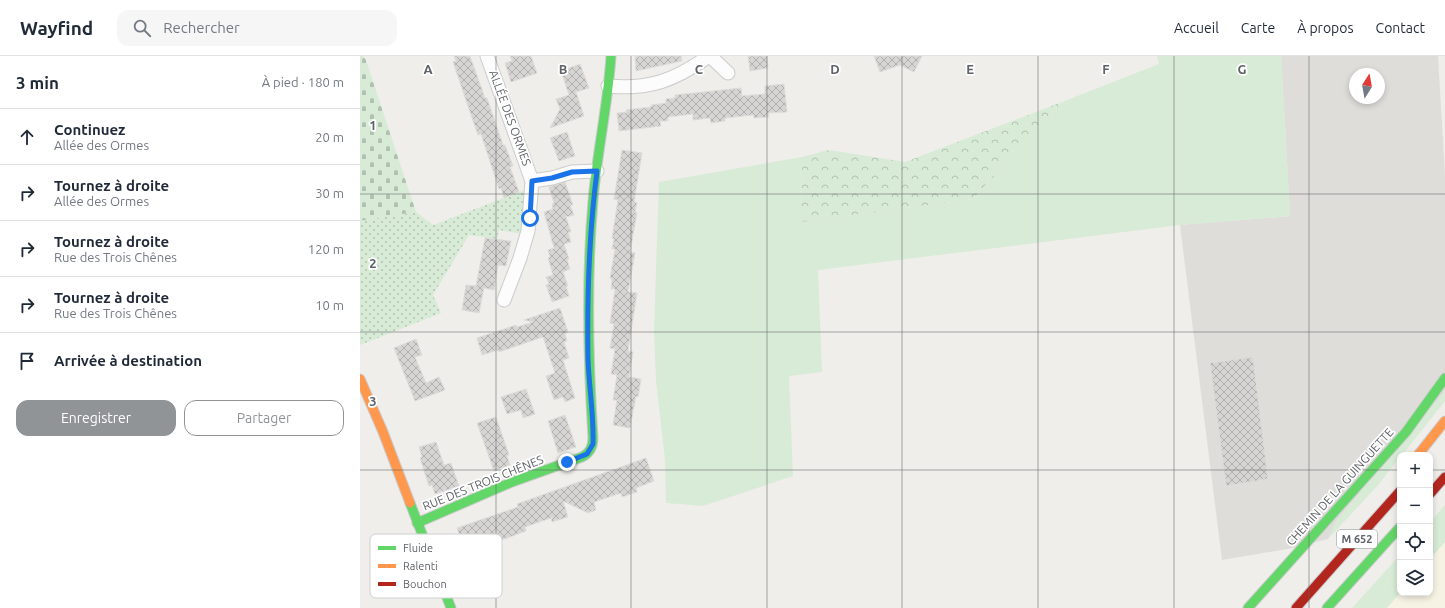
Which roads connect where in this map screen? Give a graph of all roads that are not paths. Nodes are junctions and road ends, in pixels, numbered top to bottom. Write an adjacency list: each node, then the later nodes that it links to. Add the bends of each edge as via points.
1 (487, 56): 7 (street, ALLÉE DES ORMES)
2 (611, 56): 5 (main road, RUE DES TROIS CHÊNES)
3 (709, 56): 4 (street); 5 (street, via 681,74 658,83 633,87)
4 (728, 73)
5 (608, 86): 6 (main road, RUE DES TROIS CHÊNES)
6 (597, 171): 7 (street, ALLÉE DES ORMES, via 572,172); 18 (main road, RUE DES TROIS CHÊNES, via 588,292 589,392 593,438 591,449 582,457 512,482)
7 (532, 181): 8 (street, ALLÉE DES ORMES, via 528,231)
8 (504, 300)
9 (1445, 378): 23 (main road, CHEMIN DE LA GUINGUETTE, via 1406,432)
10 (360, 379): 18 (main road)
11 (1445, 421): 12 (main road)
12 (1420, 452)
13 (1445, 477): 16 (main road)
14 (1445, 484): 17 (main road)
15 (1397, 488): 24 (main road, M 652)
16 (1433, 491)
17 (1433, 493)
18 (417, 523): 20 (main road)
19 (1397, 530): 25 (main road, M 652)
20 (421, 534)
21 (447, 598): 22 (main road)
22 (451, 608)
23 (1248, 608)
24 (1296, 608)
25 (1326, 608)

